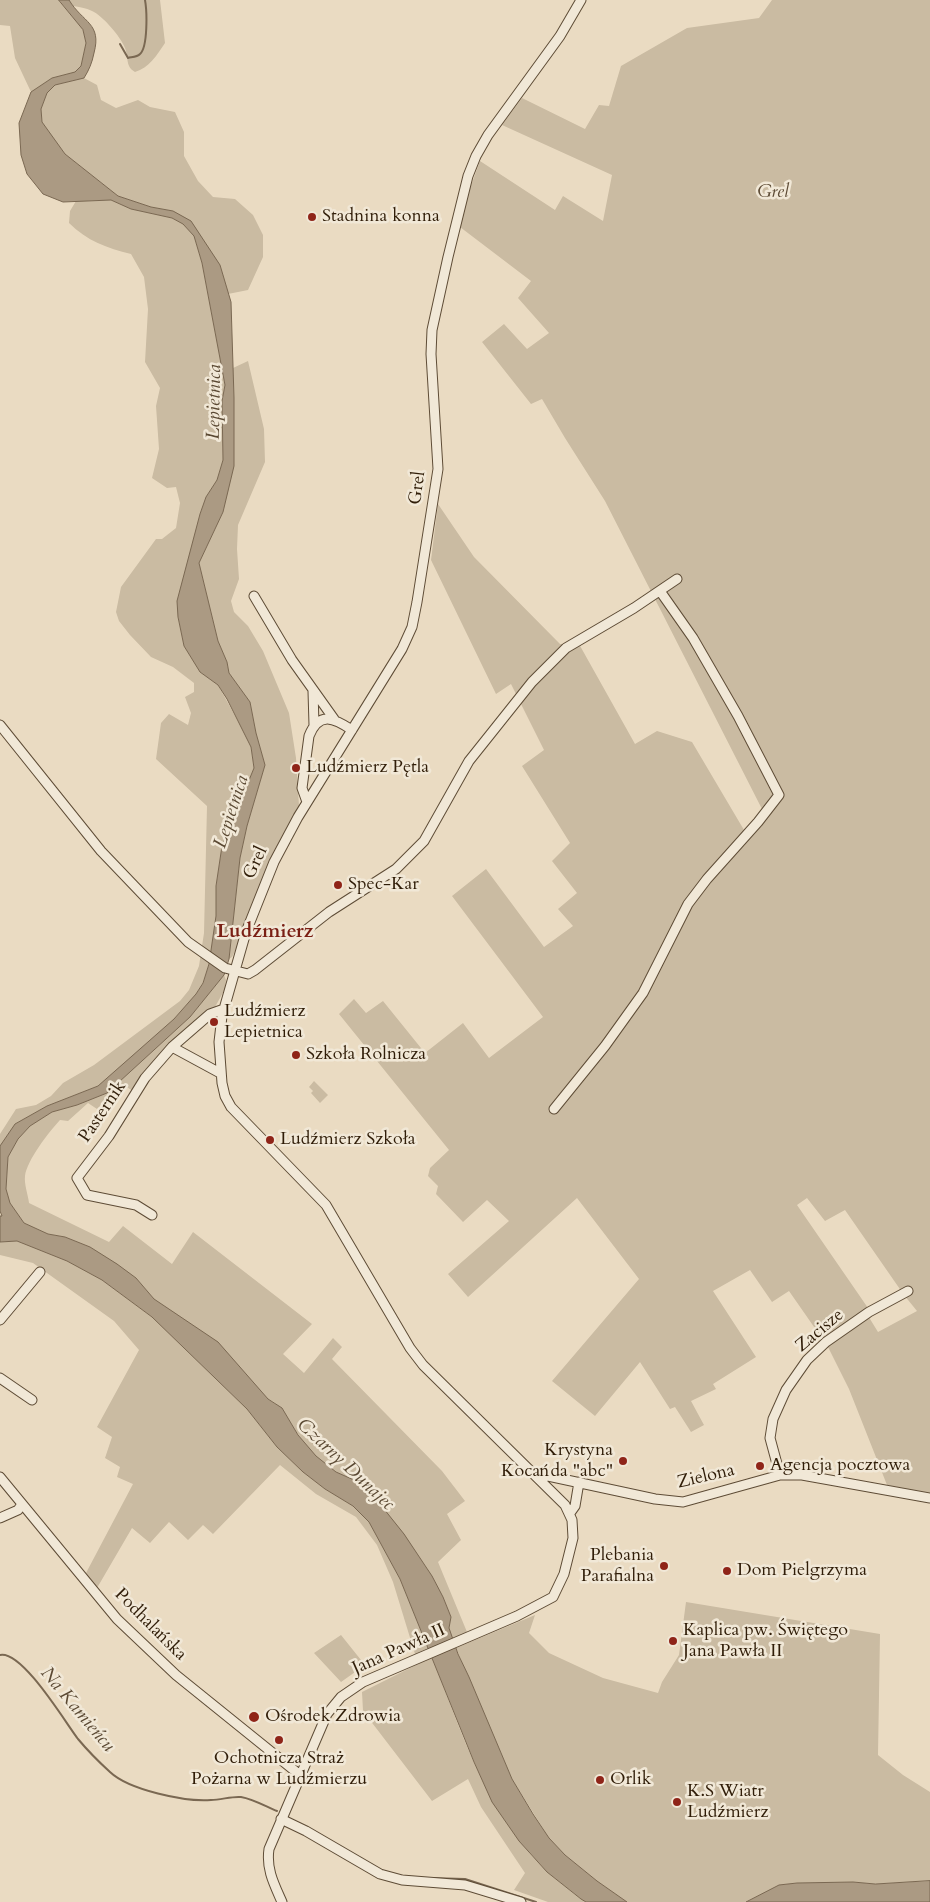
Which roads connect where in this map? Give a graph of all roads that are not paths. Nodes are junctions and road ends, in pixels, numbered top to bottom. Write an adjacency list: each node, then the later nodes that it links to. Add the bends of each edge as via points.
1 (581, 0): 9 (street, Grel, via 560,36 488,135 468,176 432,330 438,469 412,627)
2 (677, 579): 3 (street)
3 (660, 591): 11 (street, via 566,648 532,682 469,761 424,841 396,869 329,912 255,970 248,974); 15 (street, via 693,638 779,795 688,904 643,993)
4 (254, 596): 5 (street)
5 (313, 691): 6 (street); 8 (street)
6 (334, 719): 8 (street, via 320,720); 9 (street)
7 (0, 725): 11 (street, via 101,851 188,942)
8 (314, 726): 10 (street, via 309,736 302,788)
9 (352, 730): 10 (street, Grel)
10 (307, 802): 11 (street, Grel, via 261,891)
11 (232, 970): 12 (street, Grel)
12 (224, 1009): 13 (street, Pasternik, via 210,1014); 14 (street, Grel, via 219,1034)
13 (172, 1047): 14 (street); 16 (street, Pasternik, via 145,1078 109,1136 77,1178 87,1196 136,1205)
14 (220, 1073): 24 (street, Grel, via 225,1096 233,1110 326,1205 416,1356 432,1376)
15 (554, 1109)
16 (152, 1215)
17 (40, 1272): 19 (street)
18 (908, 1291): 22 (street, Zacisze, via 869,1312 826,1342 807,1360 786,1390 772,1419 770,1438)
19 (0, 1320)
20 (0, 1378): 21 (street)
21 (32, 1400)
22 (780, 1475): 25 (street, Zielona, via 683,1502); 26 (street, Zielona, via 816,1477)
23 (0, 1477): 27 (street, Podhalańska)
24 (539, 1478): 25 (street, Zielona, via 548,1476); 28 (street)
25 (579, 1482): 28 (street, via 575,1506)
26 (930, 1498)
27 (22, 1504): 29 (street, via 18,1510); 30 (street, Podhalańska, via 117,1619 176,1674)
28 (570, 1513): 30 (street, Jana Pawła II, via 573,1538 564,1574 553,1597 363,1682 341,1697 324,1720)
29 (0, 1518)
30 (300, 1775): 31 (street, Jana Pawła II)
31 (280, 1819): 32 (street, Jana Pawła II, via 268,1856 270,1874); 33 (street, via 380,1874 402,1880 465,1885)
32 (282, 1902)
33 (521, 1902)

